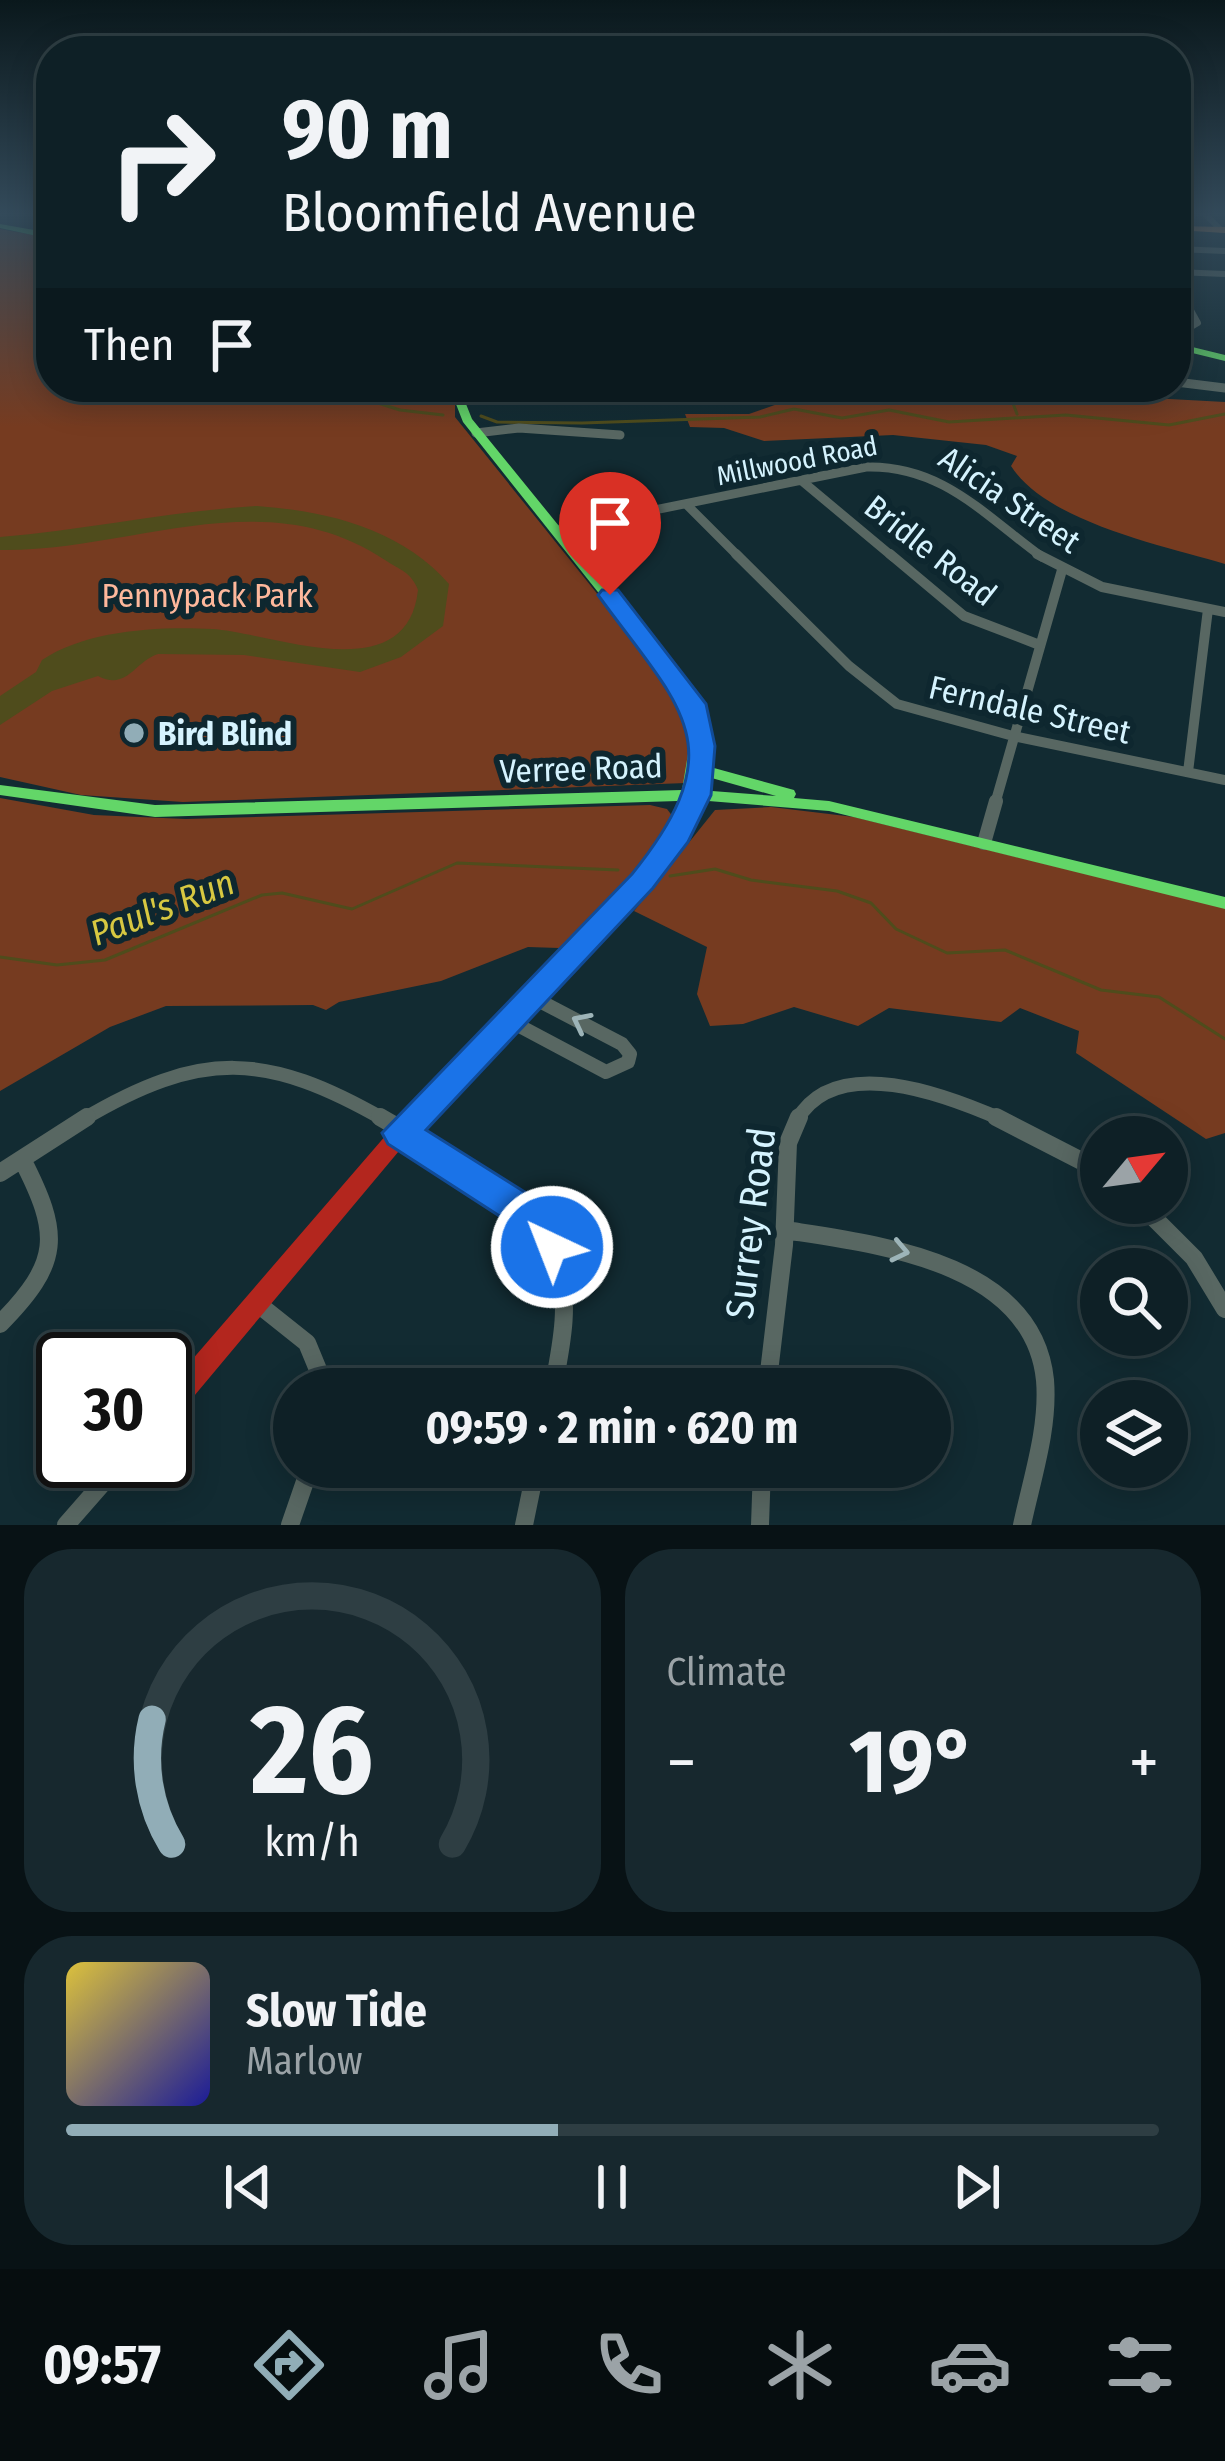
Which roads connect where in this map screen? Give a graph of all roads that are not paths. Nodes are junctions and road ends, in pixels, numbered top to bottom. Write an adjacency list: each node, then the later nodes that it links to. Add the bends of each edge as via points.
1 (1191, 350): 2 (street)
2 (1225, 358)
3 (1191, 384): 4 (street)
4 (1225, 388)
5 (462, 402): 6 (street)
6 (476, 433): 7 (street); 11 (street)
7 (620, 435)
8 (904, 464): 9 (street, Millwood Road); 12 (street, Alicia Street, via 930,472)
9 (802, 481): 10 (street, Millwood Road); 15 (street, Bridle Road, via 964,616)
10 (686, 504): 11 (street, Millwood Road); 16 (street, Ferndale Street, via 897,704)
11 (556, 530): 17 (street, via 679,679 698,723)
12 (1062, 570): 13 (street, Alicia Street, via 1123,594); 15 (street)
13 (1208, 609): 14 (street, Alicia Street); 18 (street)
14 (1225, 612)
15 (1036, 644): 16 (street)
16 (1013, 736): 18 (street, Ferndale Street); 23 (street)
17 (702, 770): 21 (street); 22 (street)
18 (1188, 772): 19 (street, Ferndale Street)
19 (1225, 780)
20 (0, 790): 21 (street, Verree Road, via 155,811)
21 (697, 795): 22 (street, Verree Road); 25 (street, via 642,881)
22 (829, 806): 23 (street, Verree Road)
23 (984, 843): 24 (street, Verree Road)
24 (1225, 903)
25 (532, 997): 26 (street); 26 (street, one-way to 25, via 606,1072 628,1062 622,1044)
26 (510, 1021): 27 (street)
27 (401, 1133): 29 (street, via 301,1076 217,1068 144,1088); 33 (street); 37 (street, via 517,1208 552,1247 565,1306)
28 (1080, 1158): 32 (street, Surrey Road, via 1042,1134 932,1093 839,1087 805,1104 790,1130)
29 (22, 1159): 30 (street); 35 (street, via 52,1214 55,1246 30,1295)
30 (0, 1172)
31 (1160, 1224): 34 (street, via 1194,1258)
32 (785, 1230): 38 (street, Surrey Road); 48 (street, one-way to 48, via 913,1252 992,1292 1042,1362)
33 (258, 1304): 36 (street, via 307,1343); 39 (street)
34 (1225, 1309)
35 (0, 1324)
36 (317, 1368)
37 (556, 1368)
38 (769, 1368)
39 (192, 1381)
40 (98, 1488): 44 (street)
41 (303, 1488): 45 (street)
42 (532, 1488): 46 (street)
43 (761, 1488): 47 (street)
44 (66, 1525)
45 (290, 1525)
46 (524, 1525)
47 (760, 1525)
48 (1022, 1525)

